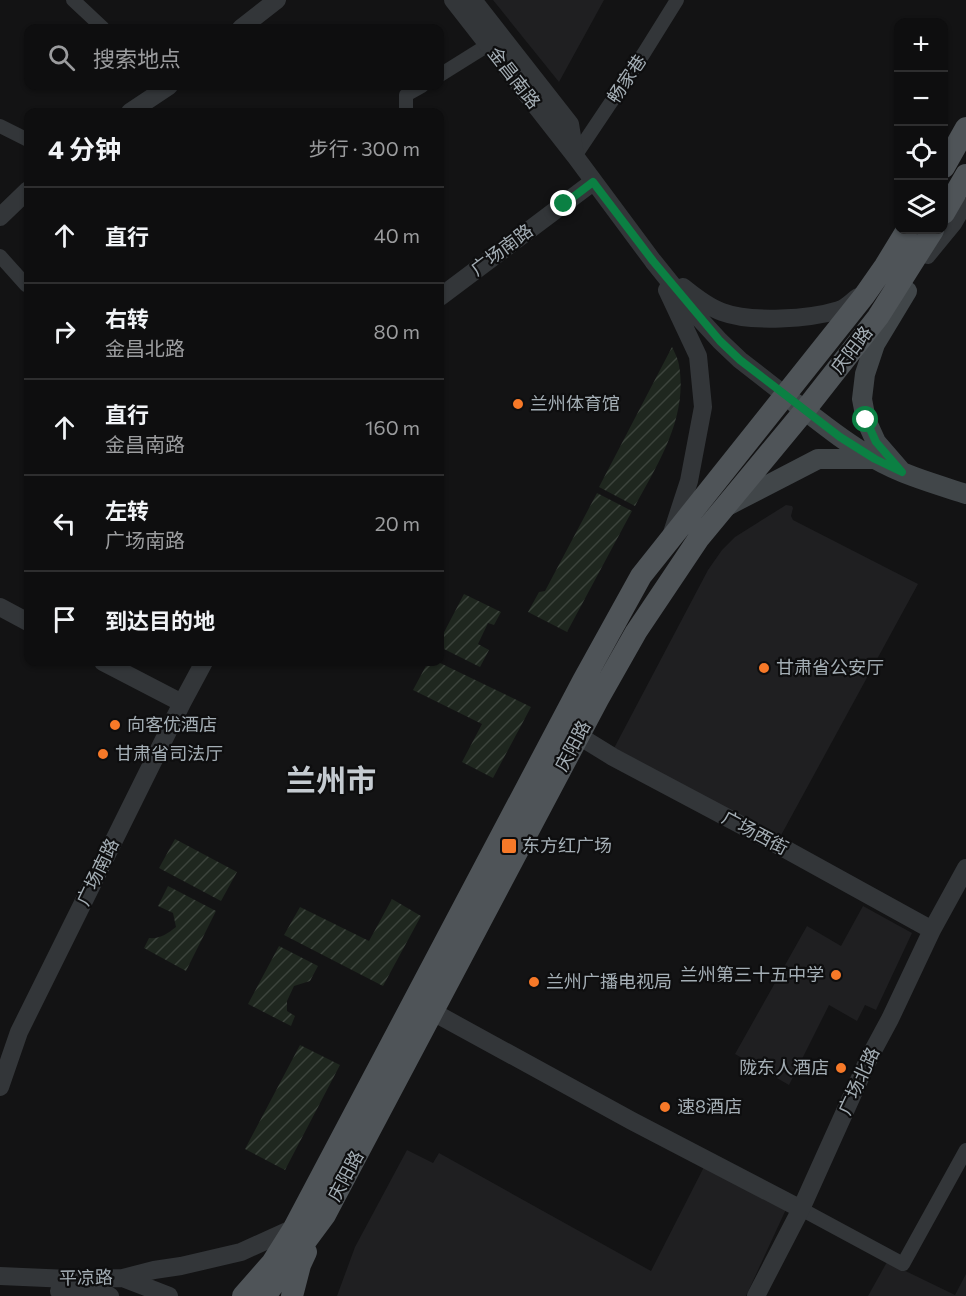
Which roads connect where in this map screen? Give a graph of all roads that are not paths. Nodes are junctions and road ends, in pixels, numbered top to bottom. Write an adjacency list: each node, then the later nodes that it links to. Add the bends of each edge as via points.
1 (73, 0): 6 (street)
2 (277, 0): 7 (street)
3 (453, 0): 8 (street, 金昌南路)
4 (473, 0): 17 (street, 金昌南路, via 570,124)
5 (676, 0): 17 (street, 畅家巷)
6 (99, 24)
7 (246, 24)
8 (488, 45): 9 (street); 17 (street, 金昌南路)
9 (444, 72)
10 (161, 90): 12 (street)
11 (415, 90): 13 (street, via 406,95)
12 (136, 108)
13 (406, 108)
14 (0, 126): 16 (street)
15 (966, 129): 18 (main road)
16 (24, 138)
17 (575, 156): 20 (street, 金昌南路)
18 (948, 160)
19 (966, 175): 22 (main road)
20 (593, 182): 29 (street, 金昌南路); 32 (street, 广场南路)
21 (24, 194): 23 (street)
22 (954, 205): 28 (street, via 955,224)
23 (0, 217)
24 (904, 234): 30 (main road, 庆阳路)
25 (930, 234): 33 (main road, 庆阳路, via 878,317)
26 (938, 234): 28 (main road)
27 (0, 256): 31 (street)
28 (928, 257): 35 (main road, via 875,344 865,374 862,399 866,420 876,442)
29 (653, 261): 30 (street, via 684,289 722,312 768,318 814,316 842,309); 33 (street, 金昌南路, via 720,341); 38 (street, via 698,356 703,407 689,481)
30 (885, 266): 33 (main road, 庆阳路)
31 (24, 283)
32 (444, 294)
33 (795, 403): 34 (main road); 37 (main road, 庆阳路); 38 (main road, 庆阳路)
34 (875, 459): 35 (main road); 37 (main road, via 818,459)
35 (902, 472): 36 (main road)
36 (966, 494)
37 (723, 508): 44 (main road, 庆阳路, via 636,632)
38 (669, 540): 52 (main road, 庆阳路, via 641,576 583,681)
39 (0, 608): 40 (street)
40 (24, 620)
41 (111, 666): 43 (street)
42 (202, 666): 43 (street, 广场南路)
43 (182, 703): 48 (street, 广场南路, via 19,1032)
44 (579, 736): 46 (street, 广场西街); 47 (main road, 庆阳路)
45 (966, 868): 46 (street, 广场北路)
46 (932, 930): 50 (street, 广场北路)
47 (433, 1012): 50 (street); 51 (main road, 庆阳路)
48 (0, 1087)
49 (966, 1150): 50 (street, via 903,1264)
50 (801, 1209): 62 (street, 广场北路)
51 (325, 1215): 60 (main road, 庆阳路); 61 (main road, via 300,1265)
52 (294, 1228): 54 (street, via 241,1252); 59 (main road, 庆阳路, via 272,1263)
53 (0, 1276): 54 (street, 平凉路)
54 (123, 1278): 58 (street, 平凉路)
55 (0, 1288): 56 (street, 平凉路)
56 (73, 1293): 57 (street, 平凉路, via 100,1292)
57 (110, 1296)
58 (169, 1296)
59 (243, 1296)
60 (265, 1296)
61 (292, 1296)
62 (756, 1296)

